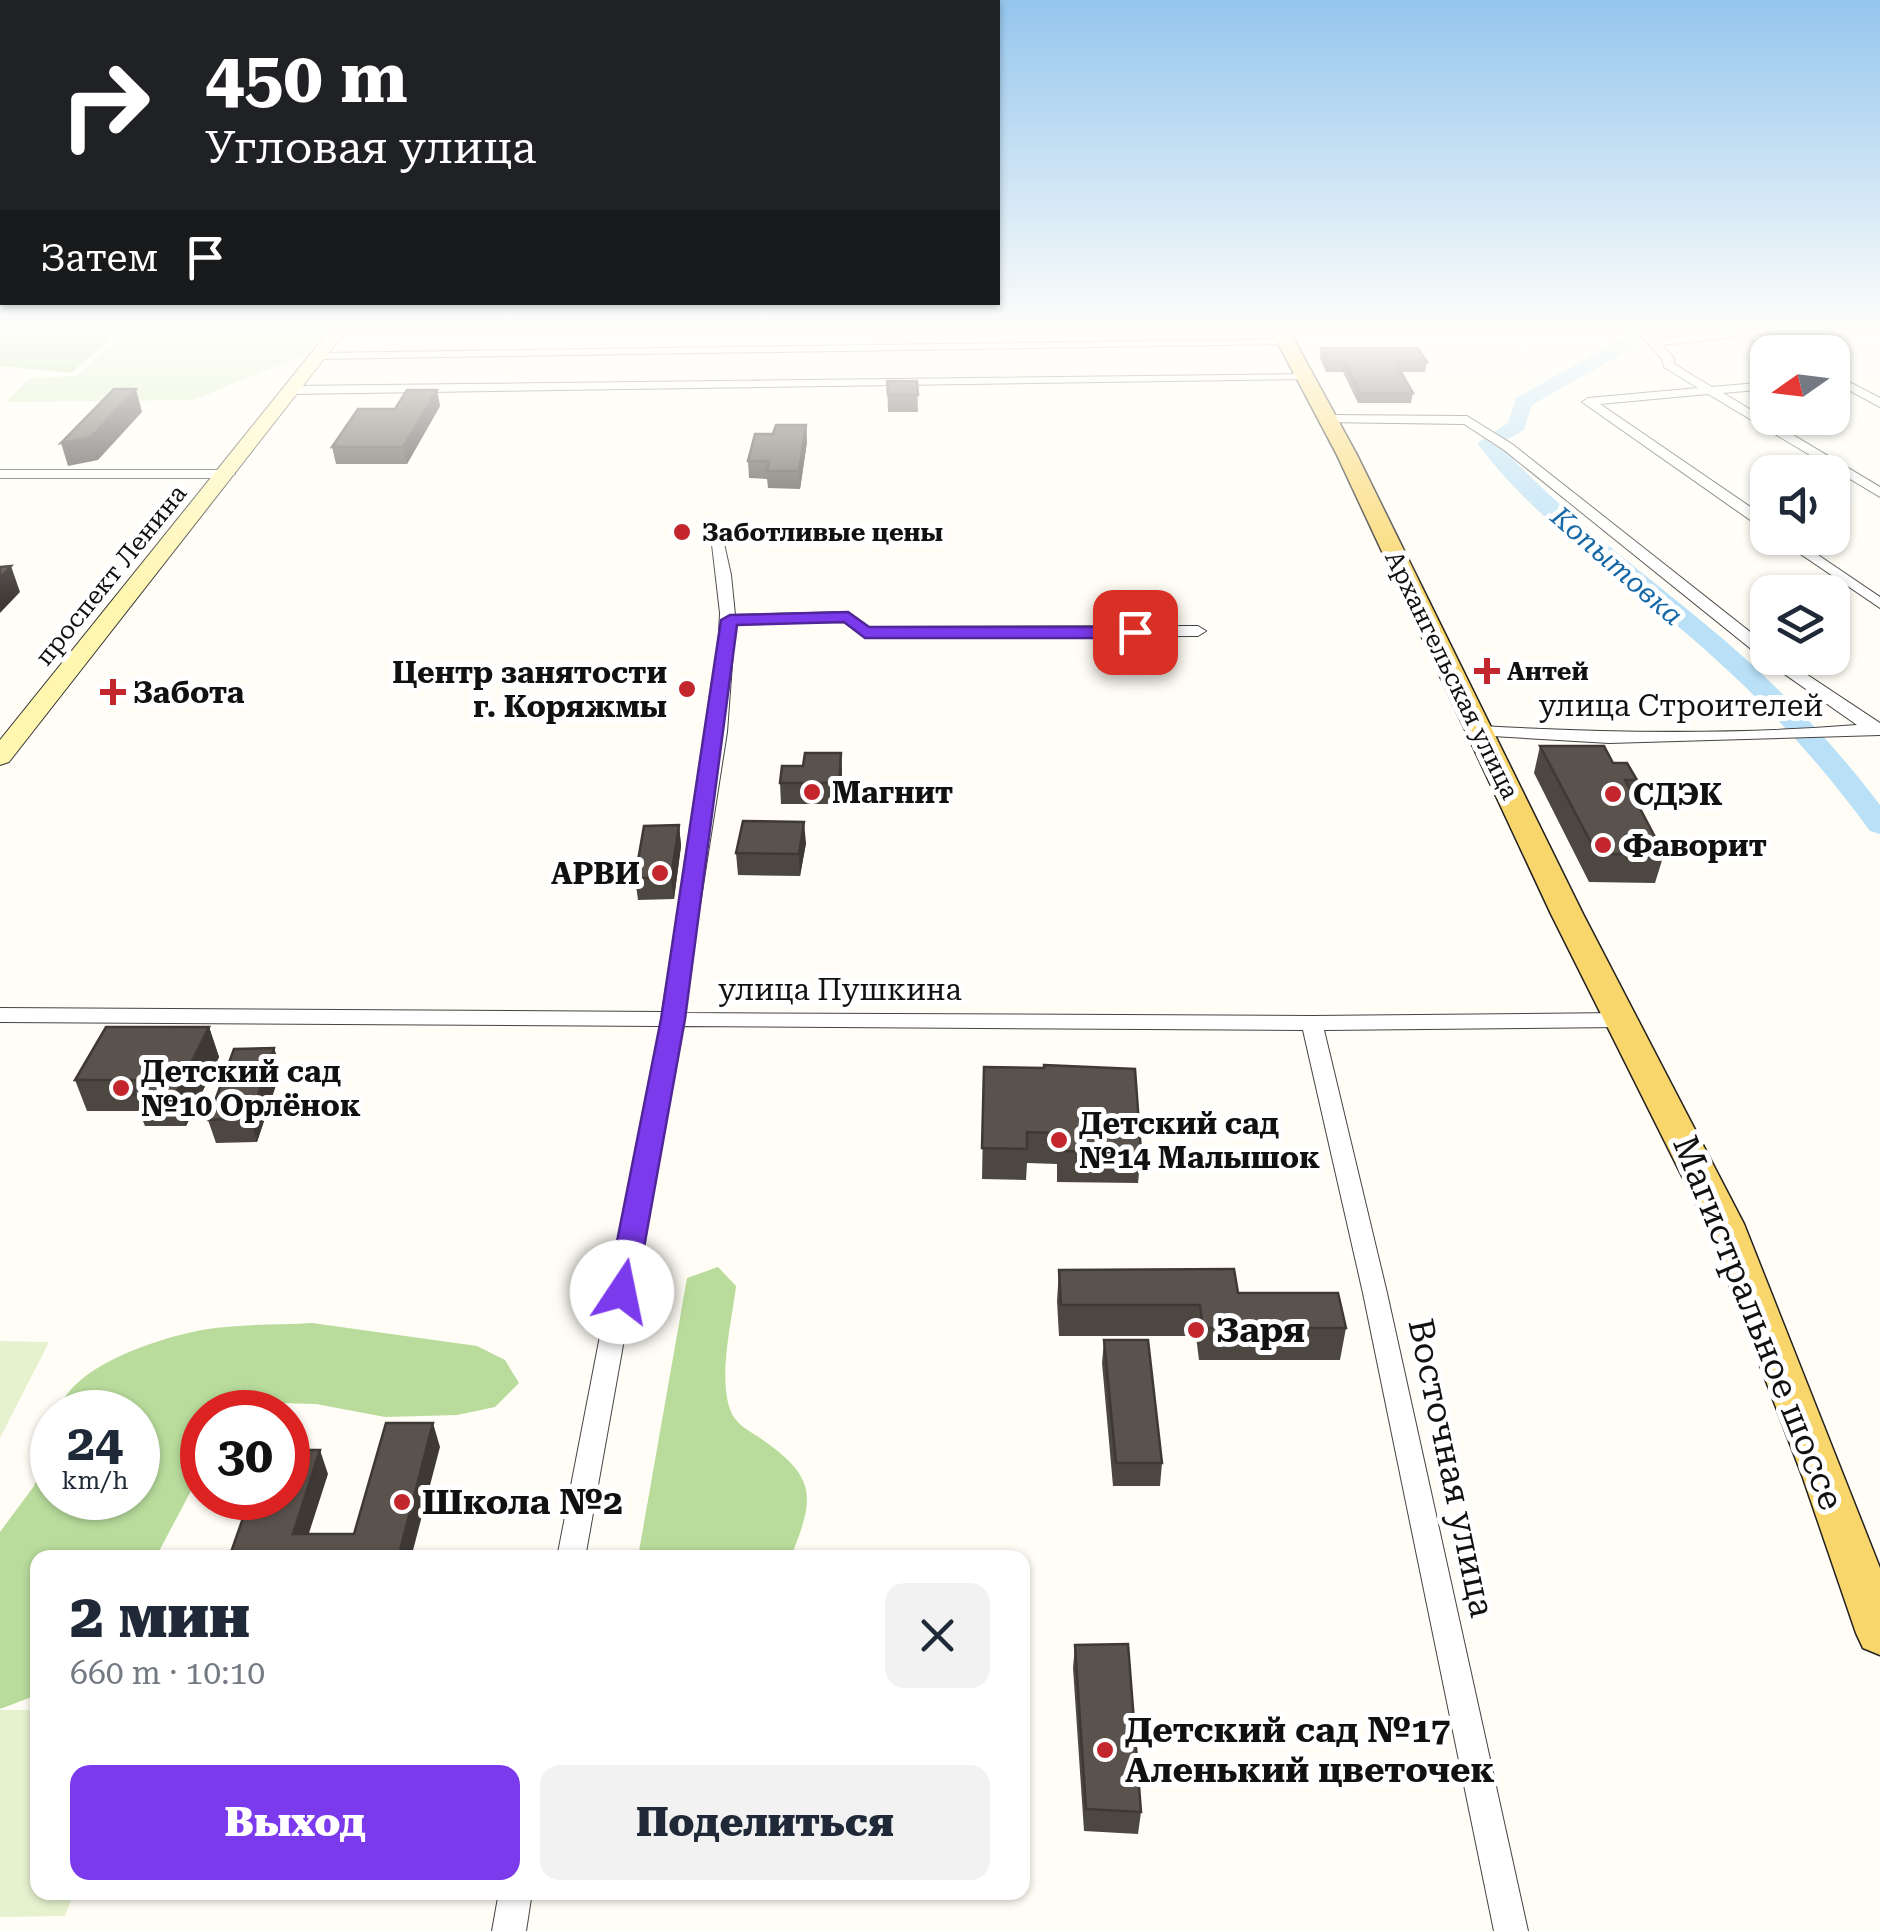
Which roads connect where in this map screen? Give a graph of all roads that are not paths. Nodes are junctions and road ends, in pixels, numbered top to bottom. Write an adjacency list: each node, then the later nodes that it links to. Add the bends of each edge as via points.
1 (268, 422): 7 (street, проспект Ленина)
2 (1329, 422): 18 (main road, Архангельская улица)
3 (1470, 422): 15 (street)
4 (1617, 422): 9 (street)
5 (1765, 422): 8 (street)
6 (0, 474): 7 (street)
7 (228, 474): 19 (street, проспект Ленина)
8 (1880, 493)
9 (1750, 514)
10 (716, 539): 13 (street, via 727,573)
11 (1809, 555): 12 (street)
12 (1880, 604)
13 (730, 620): 14 (street, via 848,617 865,632); 21 (street)
14 (1198, 631)
15 (1750, 640)
16 (1798, 675): 17 (street)
17 (1878, 730): 18 (street, улица Строителей, via 1610,738)
18 (1482, 731): 22 (main road, Архангельская улица)
19 (0, 757)
20 (0, 1015): 21 (street, улица Пушкина)
21 (673, 1019): 23 (street, улица Пушкина); 24 (street)
22 (1620, 1020): 23 (street, улица Пушкина); 25 (main road, Магистральное шоссе, via 1725,1224)
23 (1312, 1023): 28 (street, Восточная улица)
24 (573, 1550)
25 (1880, 1634)
26 (515, 1900): 27 (street)
27 (510, 1931)
28 (1511, 1931)

